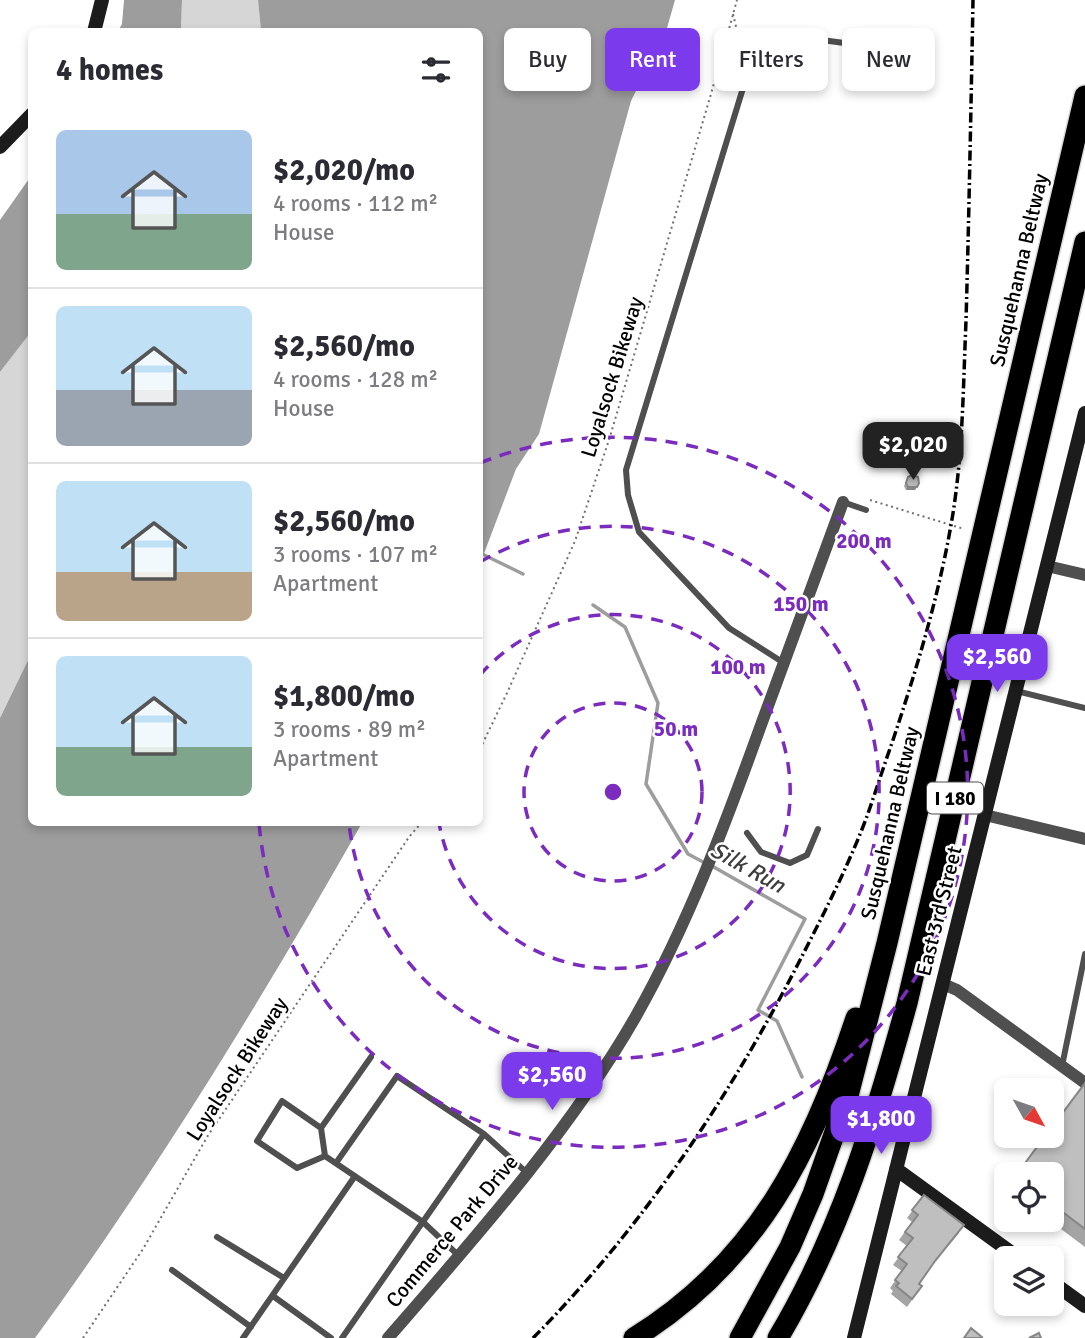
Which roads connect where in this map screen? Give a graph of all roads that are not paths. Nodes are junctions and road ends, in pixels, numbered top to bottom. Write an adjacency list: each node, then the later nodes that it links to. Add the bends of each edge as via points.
1 (102, 0): 2 (main road)
2 (95, 28)
3 (842, 43): 13 (lane, via 800,37 751,62 626,470 639,533 729,628)
4 (1085, 96): 16 (highway, Susquehanna Beltway / I 180)
5 (28, 118): 6 (main road)
6 (0, 147)
7 (1085, 242): 38 (highway, I 180, via 907,1003 865,1146)
8 (1085, 413): 11 (main road, East 3rd Street)
9 (843, 502): 10 (lane); 13 (street, Commerce Park Drive)
10 (866, 510)
11 (1047, 566): 12 (street); 14 (main road, East 3rd Street)
12 (1085, 575)
13 (784, 663): 31 (street, Commerce Park Drive, via 712,856 666,961 582,1100)
14 (1016, 691): 15 (lane); 17 (main road, East 3rd Street)
15 (1085, 708)
16 (921, 798): 48 (highway, via 839,1068 792,1174 731,1259 678,1308); 49 (highway, Susquehanna Beltway / I 180, via 845,1105 790,1247)
17 (985, 815): 20 (street); 22 (main road, East 3rd Street)
18 (818, 829): 19 (lane, via 807,855 790,863 761,852)
19 (747, 833)
20 (1085, 839)
21 (1085, 956): 24 (lane)
22 (943, 984): 24 (street); 30 (main road, East 3rd Street)
23 (371, 1057): 26 (lane)
24 (1062, 1066): 25 (street)
25 (1085, 1083)
26 (321, 1128): 28 (lane); 28 (lane, via 282,1101 257,1141 297,1168)
27 (484, 1134): 29 (lane, via 397,1076); 31 (lane); 33 (lane)
28 (325, 1156): 29 (lane)
29 (336, 1163): 32 (lane)
30 (897, 1169): 35 (main road); 52 (main road, East 3rd Street)
31 (526, 1172): 36 (street, Commerce Park Drive)
32 (355, 1176): 33 (lane); 39 (lane)
33 (423, 1222): 36 (lane); 46 (lane)
34 (217, 1237): 39 (lane)
35 (1003, 1246)
36 (459, 1256): 47 (street, Commerce Park Drive)
37 (172, 1270): 43 (lane)
38 (813, 1275): 50 (highway, I 180); 51 (highway)
39 (284, 1278): 41 (lane)
40 (1064, 1291): 42 (main road)
41 (273, 1296): 43 (lane); 45 (lane)
42 (1085, 1306)
43 (251, 1327): 44 (lane)
44 (243, 1338)
45 (331, 1338)
46 (342, 1338)
47 (387, 1338)
48 (634, 1338)
49 (740, 1338)
50 (778, 1338)
51 (784, 1338)
52 (855, 1338)

